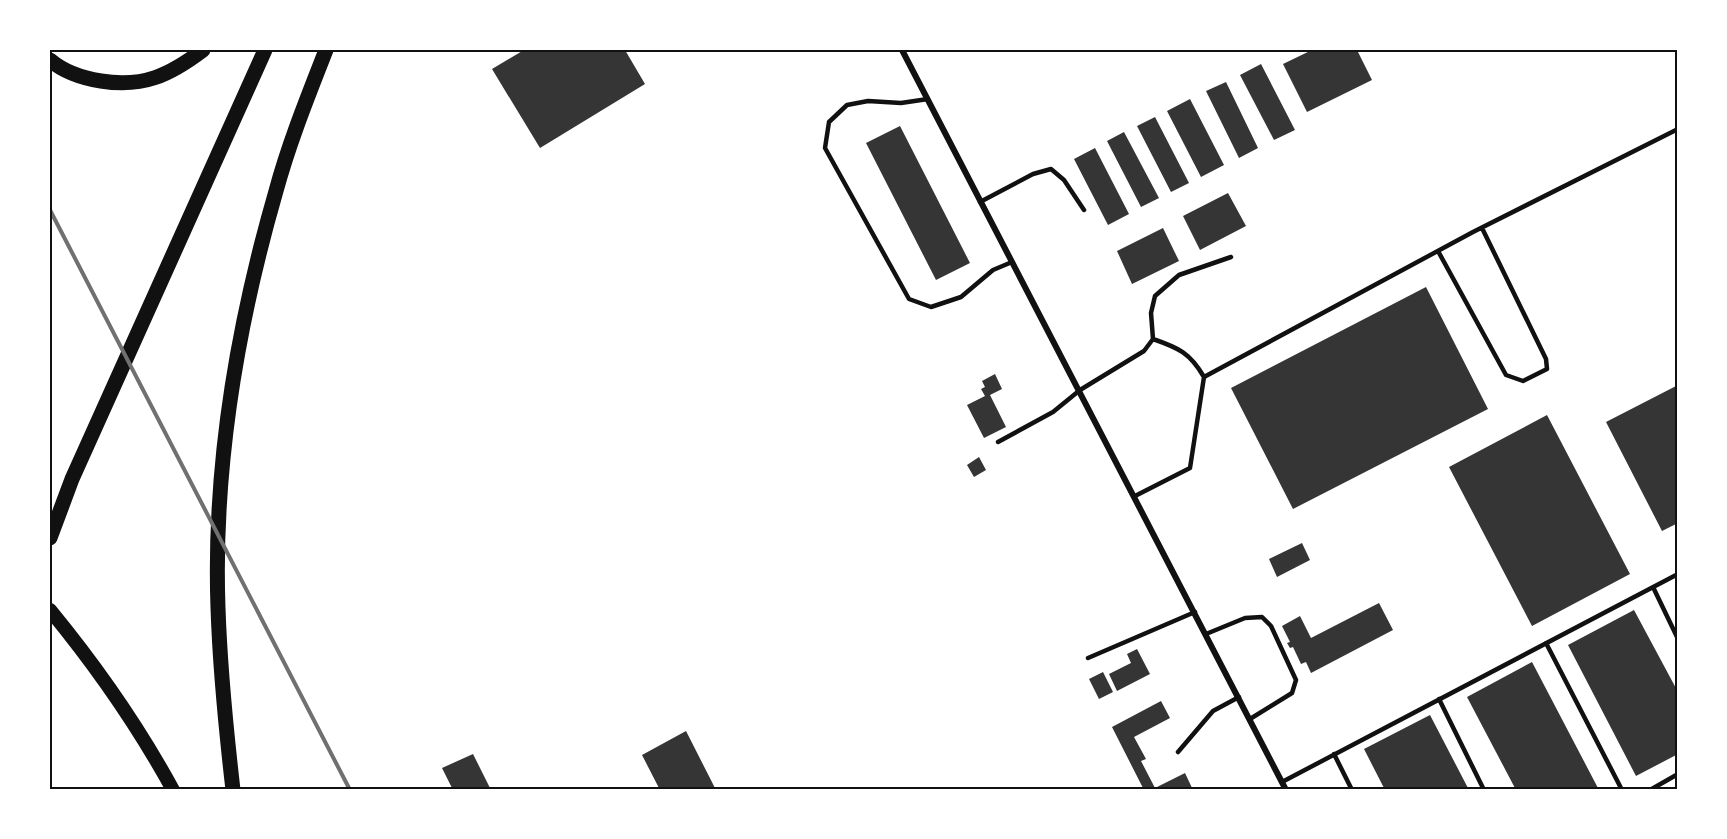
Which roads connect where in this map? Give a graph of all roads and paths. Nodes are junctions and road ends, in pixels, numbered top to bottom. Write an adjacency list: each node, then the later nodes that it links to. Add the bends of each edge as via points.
1 (203, 50): 5 (highway, via 170,72 136,83 91,80)
2 (265, 50): 19 (highway, via 92,435)
3 (326, 50): 36 (highway, via 276,188 262,239 227,422 219,524 218,608)
4 (902, 50): 6 (street)
5 (50, 60)
6 (928, 99): 8 (street); 13 (lane, via 847,105 829,122 825,148 909,298 931,307 961,297 993,270)
7 (1677, 129): 10 (lane)
8 (980, 202): 9 (lane, via 1033,174 1051,169 1064,180); 13 (street)
9 (1084, 210)
10 (1482, 228): 11 (lane); 11 (lane, via 1546,359 1547,369 1523,381 1506,375)
11 (1438, 251): 15 (lane)
12 (1231, 256): 14 (lane, via 1179,275 1155,296)
13 (1012, 262): 16 (street)
14 (1153, 339): 15 (lane, via 1180,349 1195,361); 16 (lane, via 1144,351)
15 (1204, 378): 18 (lane, via 1190,468)
16 (1080, 390): 17 (lane, via 1053,412); 18 (street)
17 (998, 442)
18 (1135, 496): 23 (street)
19 (50, 538)
20 (1677, 574): 21 (lane)
21 (1653, 587): 25 (lane); 26 (lane)
22 (50, 610): 35 (main road, via 115,696)
23 (1195, 612): 24 (street); 27 (lane)
24 (1206, 634): 28 (street); 30 (lane, via 1245,618 1262,617 1271,626 1296,680 1292,693)
25 (1677, 639)
26 (1546, 643): 29 (lane); 40 (lane)
27 (1088, 658)
28 (1239, 697): 30 (street); 31 (lane, via 1213,711)
29 (1439, 699): 32 (lane); 39 (lane)
30 (1250, 720): 34 (street)
31 (1178, 752)
32 (1334, 754): 34 (lane); 38 (lane)
33 (1677, 774): 41 (lane)
34 (1282, 782): 37 (street)
35 (173, 789)
36 (233, 789)
37 (1286, 789)
38 (1352, 789)
39 (1484, 789)
40 (1622, 789)
41 (1650, 789)

